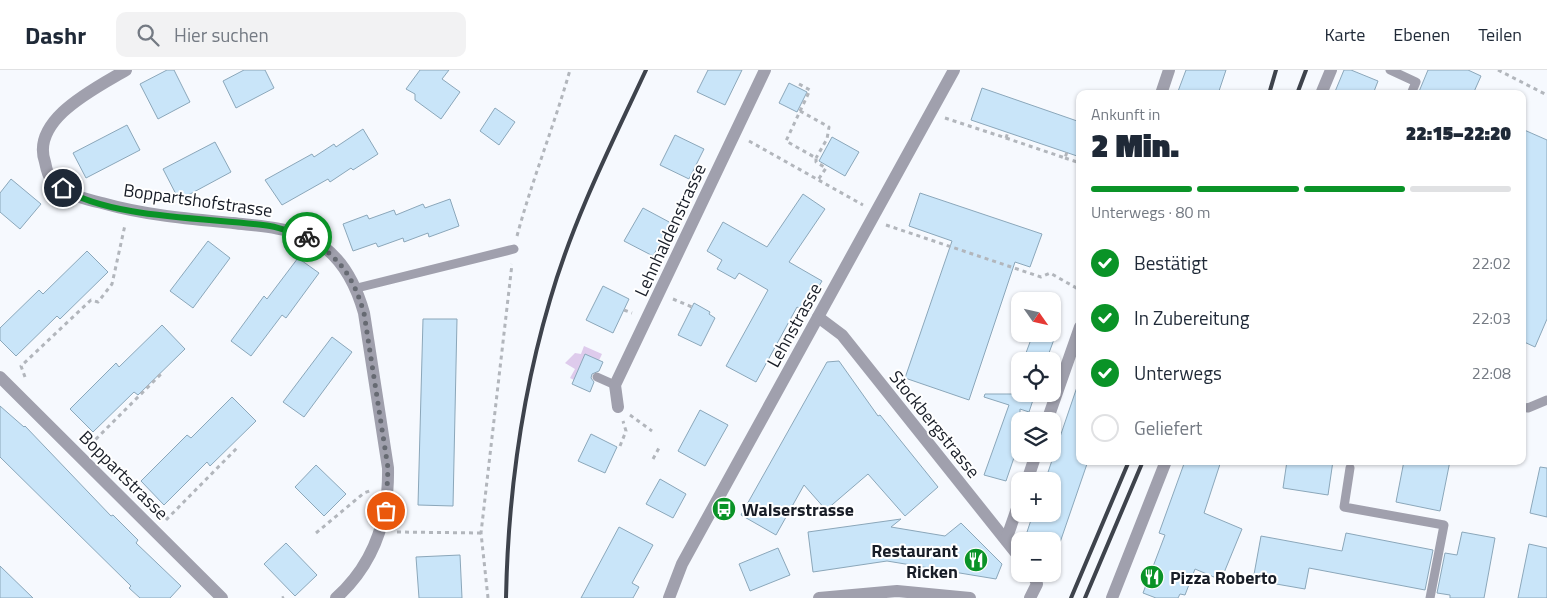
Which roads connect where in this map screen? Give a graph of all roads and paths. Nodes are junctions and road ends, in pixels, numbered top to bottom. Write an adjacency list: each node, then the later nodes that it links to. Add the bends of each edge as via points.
1 (126, 70): 25 (street, Boppartshofstrasse, via 74,102 54,120 44,140 43,157 50,179 76,196)
2 (570, 70): 27 (path, via 552,131 529,191)
3 (765, 70): 38 (street, Lehnhaldenstrasse)
4 (954, 70): 32 (street, Lehnstrasse)
5 (1169, 70): 10 (street)
6 (1331, 70): 11 (street)
7 (1390, 70): 12 (lane, via 1416,82)
8 (1498, 70): 13 (path)
9 (799, 84): 14 (path, via 810,90)
10 (1162, 90)
11 (1323, 90)
12 (1413, 90)
13 (1547, 95)
14 (800, 111): 20 (path, via 786,141); 20 (path, via 829,126 827,139)
15 (942, 117): 18 (path)
16 (1008, 132): 18 (path)
17 (744, 138): 23 (path)
18 (1006, 138): 21 (path)
19 (1067, 152): 21 (path)
20 (816, 158): 23 (path, via 816,162 826,168)
21 (1065, 158): 22 (path)
22 (1076, 162)
23 (818, 180): 24 (path)
24 (868, 208)
25 (129, 209): 28 (street, Boppartshofstrasse, via 272,226 308,237 342,265); 37 (path, via 112,284 98,302 91,300 21,366)
26 (883, 224): 29 (path, via 1041,277 1050,273)
27 (514, 249): 28 (lane); 57 (path)
28 (357, 288): 64 (street, Boppartshofstrasse, via 364,313 388,468 388,490 380,532 371,554 357,576)
29 (1076, 288)
30 (668, 296): 31 (path)
31 (692, 307)
32 (818, 317): 58 (street, Stockbergstrasse, via 842,335); 66 (street, Lehnstrasse, via 682,564)
33 (1076, 338): 42 (street)
34 (162, 373): 48 (path)
35 (0, 377): 63 (street, Boppartstrasse)
36 (596, 377): 38 (lane)
37 (27, 385)
38 (615, 385): 40 (street)
39 (1547, 400): 41 (lane)
40 (618, 406): 45 (path, via 626,431)
41 (1526, 408)
42 (1050, 412)
43 (637, 420): 44 (path)
44 (652, 431)
45 (620, 446)
46 (660, 446): 49 (path)
47 (238, 447): 54 (path)
48 (86, 449)
49 (653, 459)
50 (1164, 465): 62 (street)
51 (1350, 468): 69 (lane, via 1344,507 1444,525)
52 (377, 489): 56 (path, via 364,493)
53 (1012, 522): 58 (street)
54 (162, 524)
55 (393, 532): 57 (path)
56 (316, 533)
57 (481, 534): 65 (path)
58 (1006, 540): 59 (street, Stockbergstrasse)
59 (1011, 546)
60 (1036, 582): 61 (street)
61 (1031, 597)
62 (1111, 597)
63 (222, 598)
64 (336, 598)
65 (488, 598)
66 (668, 598)
67 (819, 598): 68 (street, via 897,591)
68 (970, 598)
69 (1430, 598)

